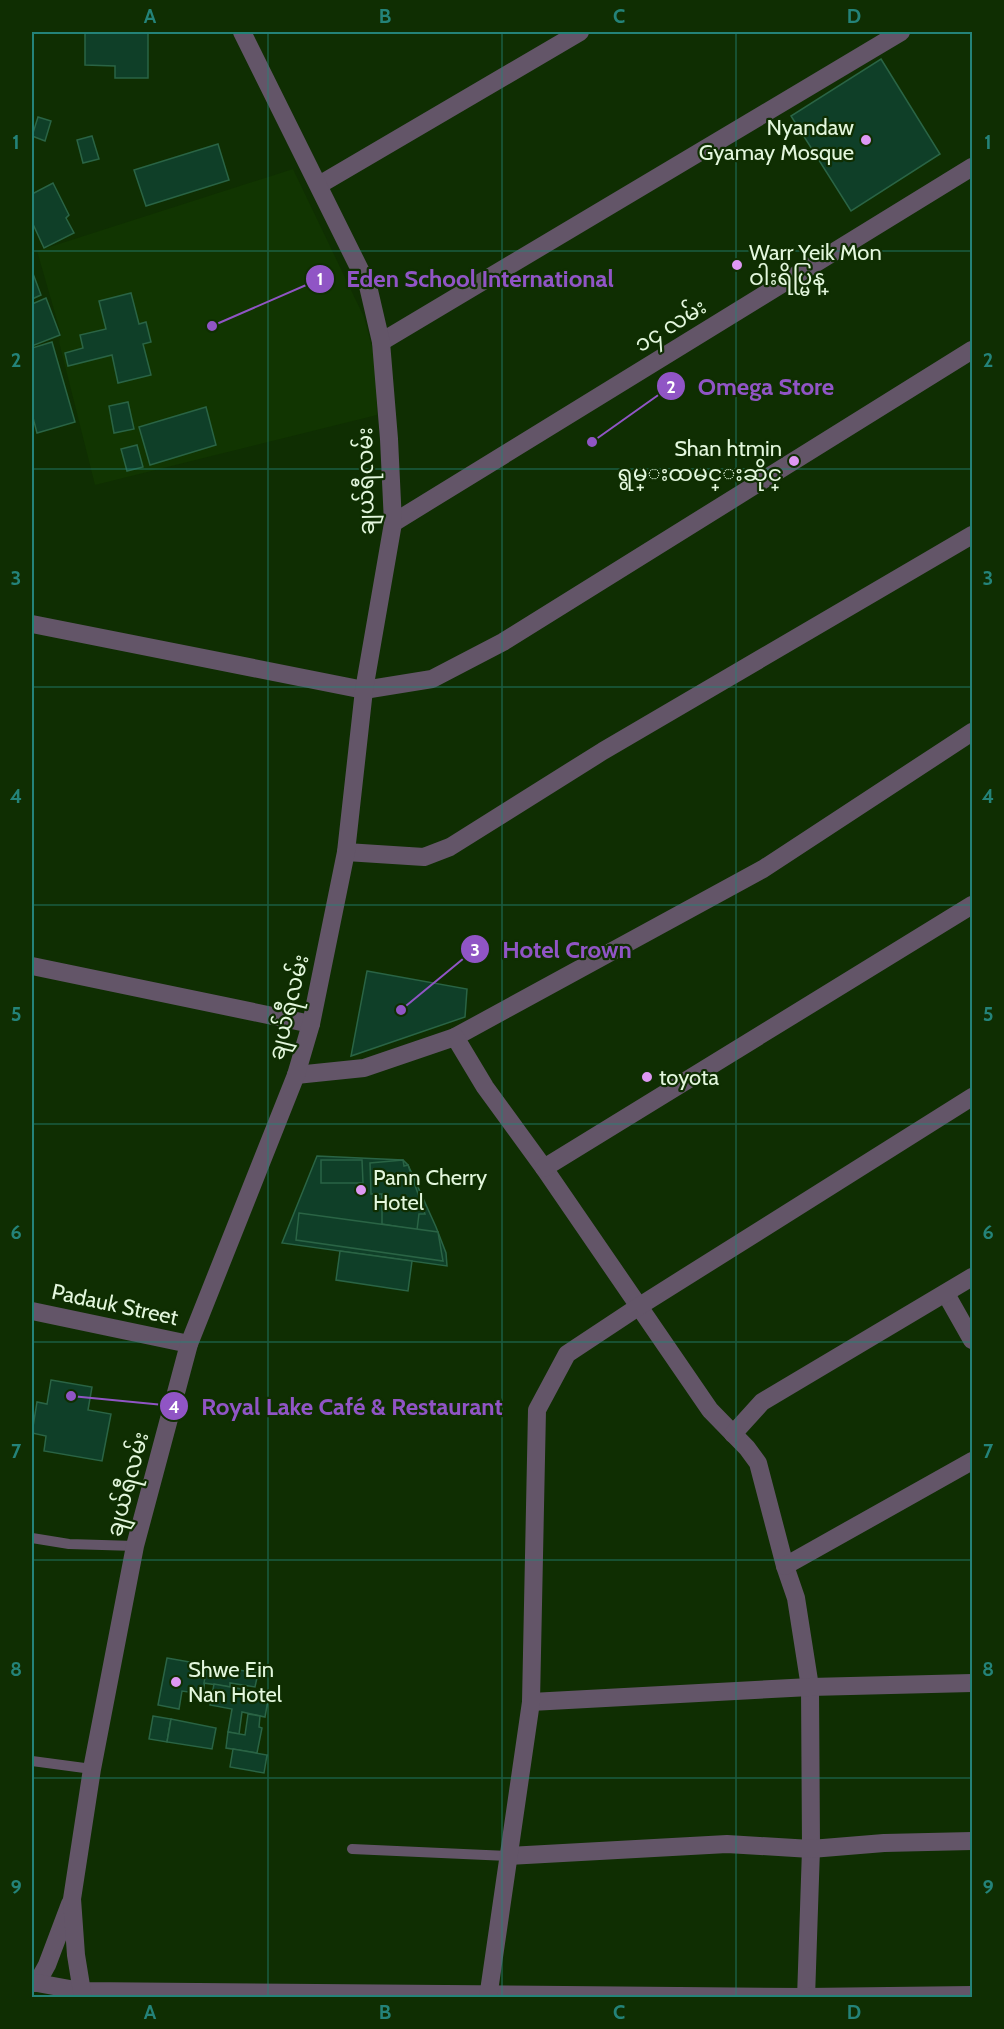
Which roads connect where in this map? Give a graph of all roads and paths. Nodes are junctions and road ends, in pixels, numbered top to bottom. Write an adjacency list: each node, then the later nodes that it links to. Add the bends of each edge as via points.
1 (242, 32): 5 (street, ချယ်ရီလမ်း)
2 (580, 32): 5 (street)
3 (901, 32): 6 (street)
4 (972, 167): 8 (street, ၁၄ လမ်း)
5 (319, 185): 6 (street, ချယ်ရီလမ်း, via 368,286)
6 (381, 342): 8 (street, ချယ်ရီလမ်း)
7 (972, 350): 11 (street, via 503,642 432,679)
8 (393, 523): 11 (street, ချယ်ရီလမ်း)
9 (972, 535): 13 (street, via 603,751 450,847 424,857)
10 (32, 624): 11 (street)
11 (364, 690): 13 (street, ချယ်ရီလမ်း)
12 (972, 732): 17 (street, via 764,869)
13 (346, 852): 16 (street, ချယ်ရီလမ်း)
14 (972, 905): 20 (street)
15 (32, 966): 16 (street)
16 (312, 1024): 18 (street, ချယ်ရီလမ်း)
17 (455, 1037): 18 (street, via 364,1068); 20 (street, via 485,1087)
18 (296, 1075): 26 (street, ချယ်ရီလမ်း)
19 (972, 1097): 23 (street)
20 (544, 1168): 23 (street)
21 (972, 1277): 22 (street)
22 (946, 1294): 25 (street); 27 (street, via 762,1402)
23 (638, 1307): 27 (street, via 710,1410); 34 (street, via 567,1354 537,1410)
24 (32, 1311): 26 (street, Padauk Street)
25 (972, 1340)
26 (189, 1344): 30 (street, ချယ်ရီလမ်း)
27 (734, 1434): 31 (street, via 758,1463)
28 (972, 1461): 31 (street)
29 (32, 1539): 30 (lane)
30 (135, 1546): 36 (street, ချယ်ရီလမ်း)
31 (785, 1566): 33 (street, via 796,1598)
32 (972, 1683): 33 (street)
33 (810, 1687): 34 (street); 39 (street)
34 (531, 1702): 40 (street)
35 (32, 1761): 36 (lane)
36 (92, 1769): 41 (street, ချယ်ရီလမ်း)
37 (972, 1841): 39 (street, via 884,1842)
38 (352, 1849): 40 (lane)
39 (811, 1849): 40 (street, via 727,1844); 46 (street)
40 (508, 1856): 45 (street)
41 (72, 1899): 42 (street, via 46,1965); 43 (street, ချယ်ရီလမ်း)
42 (34, 1983): 43 (street)
43 (82, 1994): 45 (street)
44 (972, 1995): 46 (street)
45 (488, 1996): 46 (street)
46 (806, 1997)

